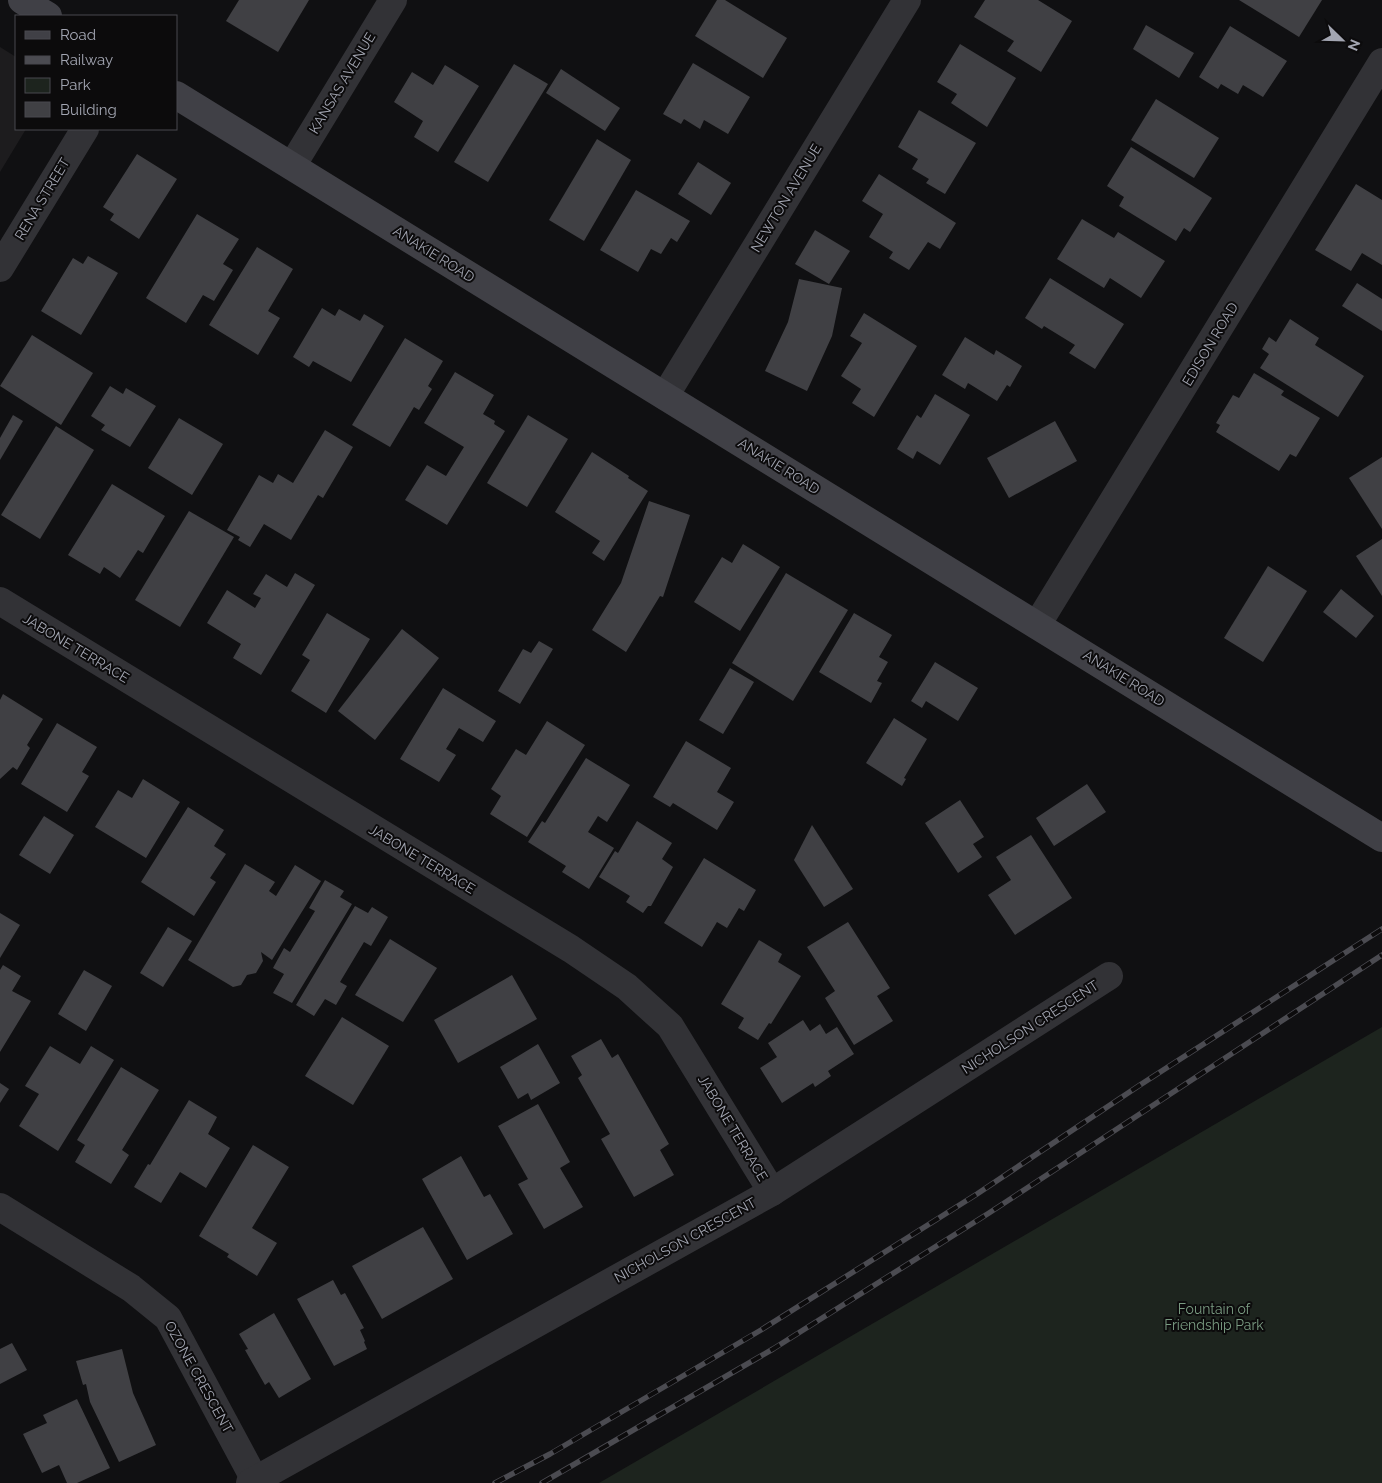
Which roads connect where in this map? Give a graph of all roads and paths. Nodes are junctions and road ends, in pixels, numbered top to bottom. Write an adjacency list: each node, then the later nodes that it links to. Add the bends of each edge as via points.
1 (22, 0): 4 (main road)
2 (393, 0): 9 (street, KANSAS AVENUE)
3 (907, 0): 11 (street, NEWTON AVENUE)
4 (46, 15)
5 (1382, 62): 7 (street, EDISON ROAD)
6 (178, 96): 9 (main road, ANAKIE ROAD)
7 (1372, 103): 13 (street, EDISON ROAD)
8 (84, 130): 10 (street, RENA STREET)
9 (292, 166): 11 (main road, ANAKIE ROAD)
10 (0, 268)
11 (666, 396): 13 (main road, ANAKIE ROAD)
12 (0, 601): 16 (street, JABONE TERRACE, via 627,987 670,1026)
13 (1037, 625): 14 (main road, ANAKIE ROAD)
14 (1382, 838)
15 (1109, 976): 16 (street, NICHOLSON CRESCENT)
16 (772, 1192): 18 (street, NICHOLSON CRESCENT)
17 (0, 1207): 18 (street, OZONE CRESCENT, via 131,1288 168,1318)
18 (252, 1482)

